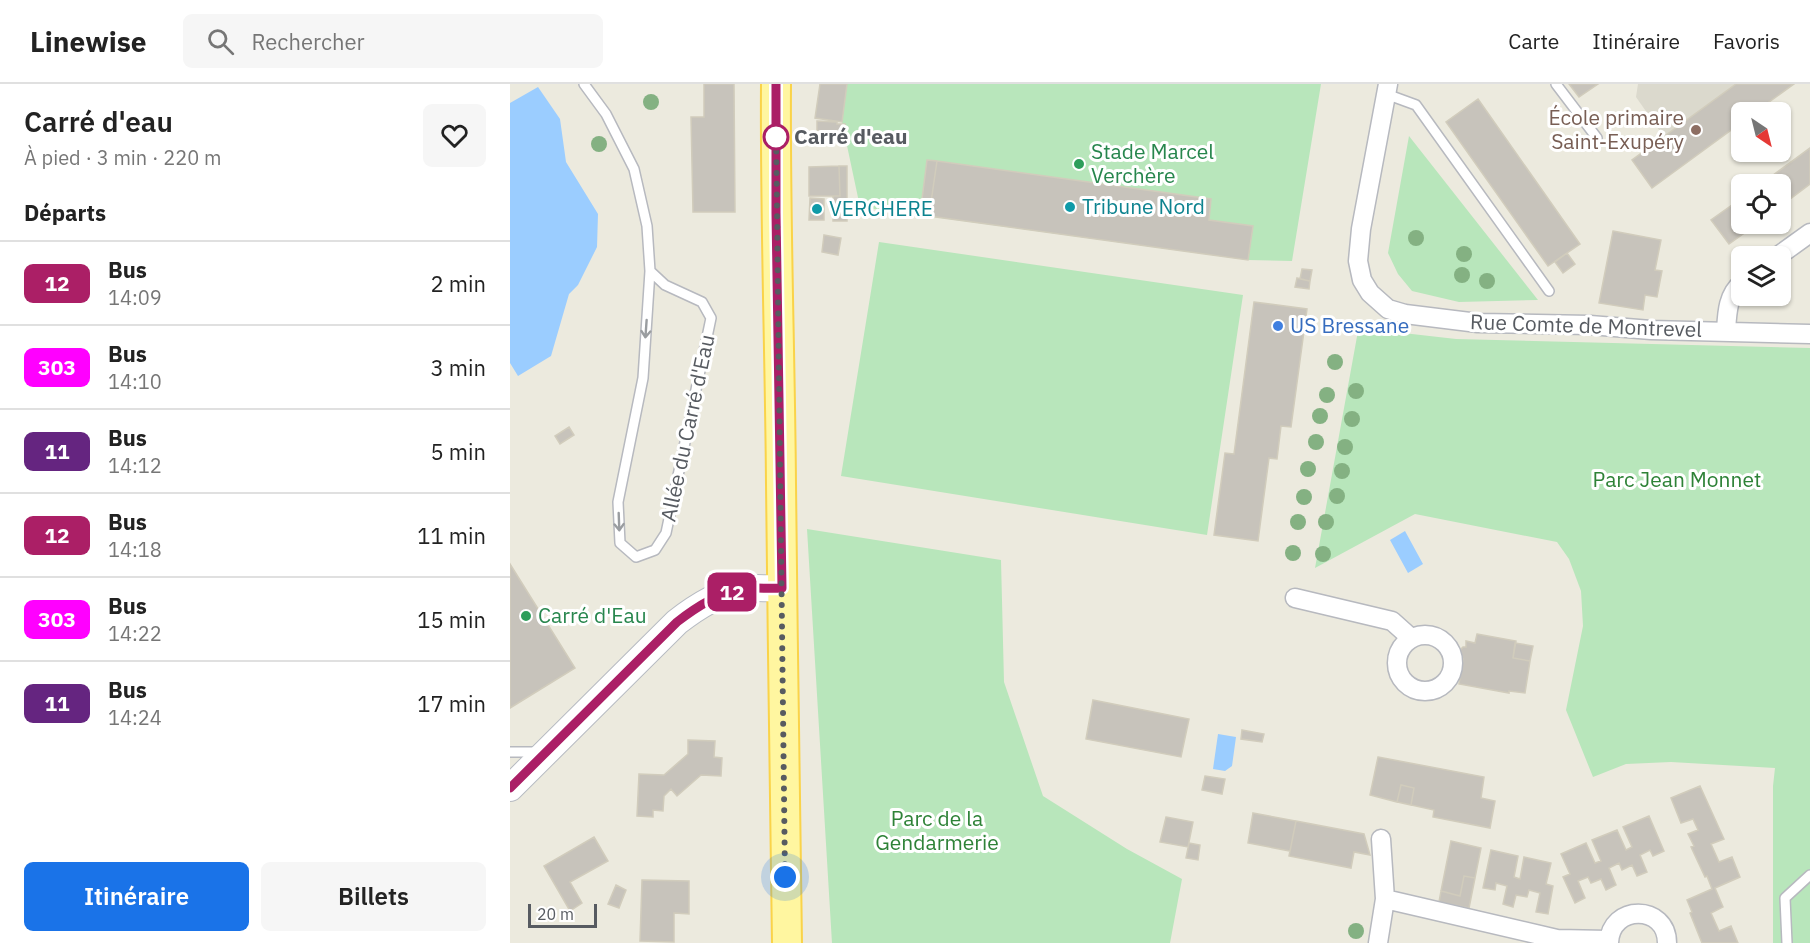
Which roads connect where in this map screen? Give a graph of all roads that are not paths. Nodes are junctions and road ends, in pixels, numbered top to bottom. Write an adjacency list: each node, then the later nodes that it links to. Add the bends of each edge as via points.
1 (584, 84): 8 (lane, via 606,114 634,169 647,226)
2 (776, 84): 13 (main road)
3 (1556, 84): 5 (lane)
4 (1387, 89): 9 (lane, via 1416,105); 11 (street, Rue Comte de Montrevel, via 1358,261 1370,293 1388,309 1405,315 1478,323)
5 (1597, 138)
6 (1810, 233): 7 (street)
7 (1791, 247)
8 (650, 271): 8 (lane, Allée du Carré d'Eau, one-way to 8, via 643,378 618,502 620,543 636,556 655,550 666,533 711,318 702,302 665,285)
9 (1549, 291)
10 (1731, 299): 11 (street)
11 (1725, 332): 12 (street, Rue Comte de Montrevel)
12 (1810, 334)
13 (782, 588): 17 (main road, via 741,589 718,596 691,612); 23 (main road)
14 (1295, 598): 15 (street, via 1392,621)
15 (1411, 638)
16 (510, 752): 17 (lane)
17 (547, 752): 18 (main road)
18 (510, 788)
19 (1380, 839): 21 (street)
20 (1810, 875): 26 (lane, via 1785,898)
21 (1385, 899): 22 (street, via 1557,939); 24 (street)
22 (1609, 941): 25 (street, via 1611,929 1620,919 1639,913 1658,921 1665,929)
23 (787, 943)
24 (1378, 943)
25 (1668, 943)
26 (1787, 943)

